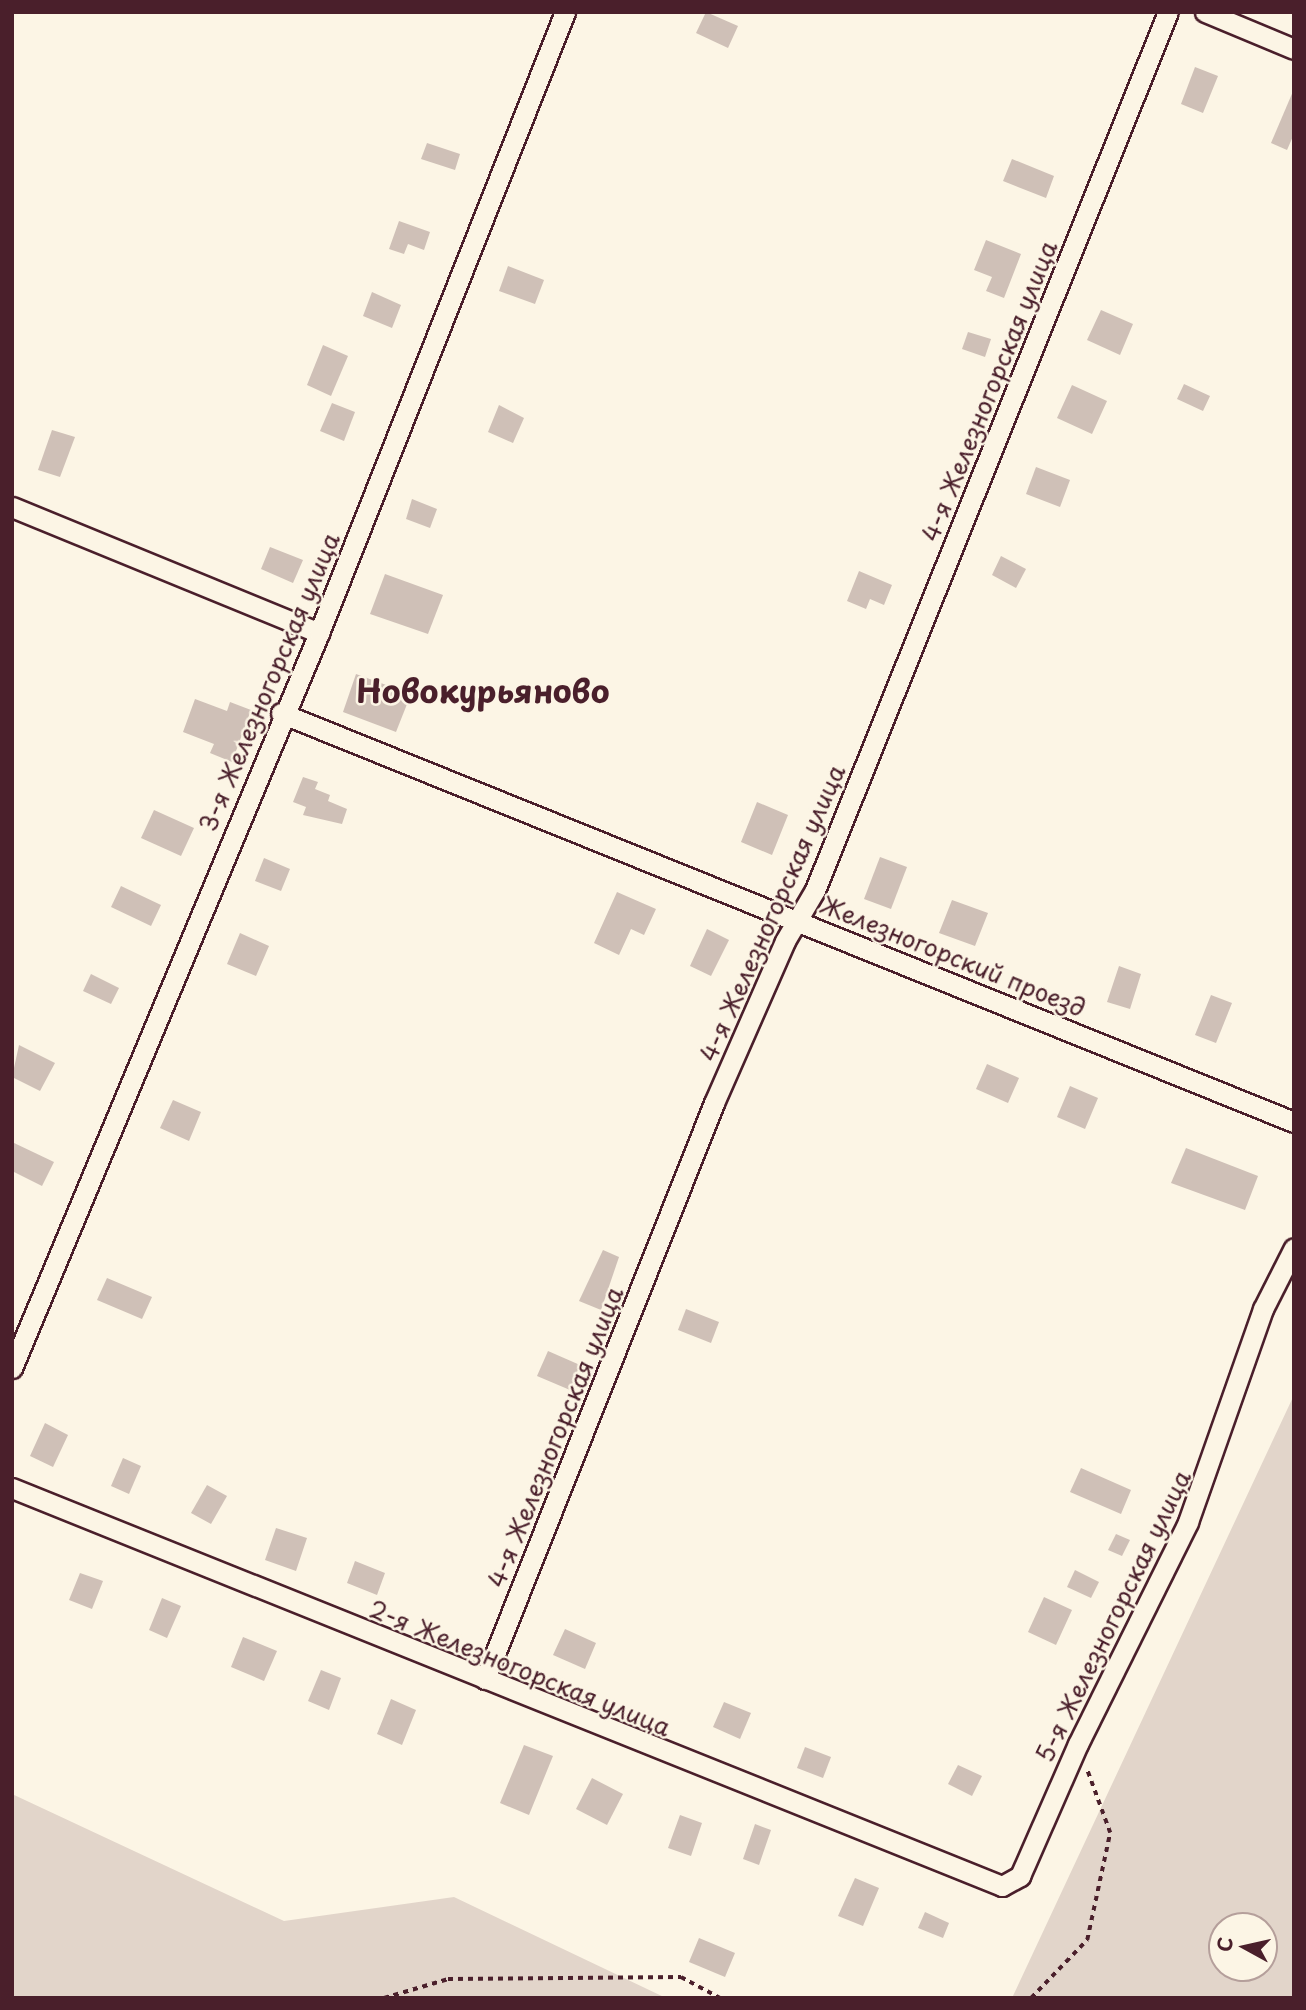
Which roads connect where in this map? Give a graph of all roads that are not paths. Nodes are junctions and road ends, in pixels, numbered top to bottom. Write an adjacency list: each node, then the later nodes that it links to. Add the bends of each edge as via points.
1 (565, 12): 6 (street, 3-я Железногорская улица)
2 (1168, 12): 8 (street, 4-я Железногорская улица)
3 (1205, 12): 4 (street)
4 (1294, 48)
5 (12, 507): 6 (street)
6 (319, 633): 7 (street, 3-я Железногорская улица)
7 (281, 713): 8 (street, Железногорский проезд); 11 (street, 3-я Железногорская улица)
8 (799, 921): 9 (street, Железногорский проезд); 13 (street, 4-я Железногорская улица, via 714,1103)
9 (1294, 1122)
10 (1294, 1248): 14 (street, 5-я Железногорская улица, via 1264,1309 1188,1522 1077,1744 1020,1876)
11 (12, 1368)
12 (12, 1488): 13 (street, 2-я Железногорская улица)
13 (485, 1679): 14 (street, 2-я Железногорская улица, via 980,1880)
14 (1011, 1883)

